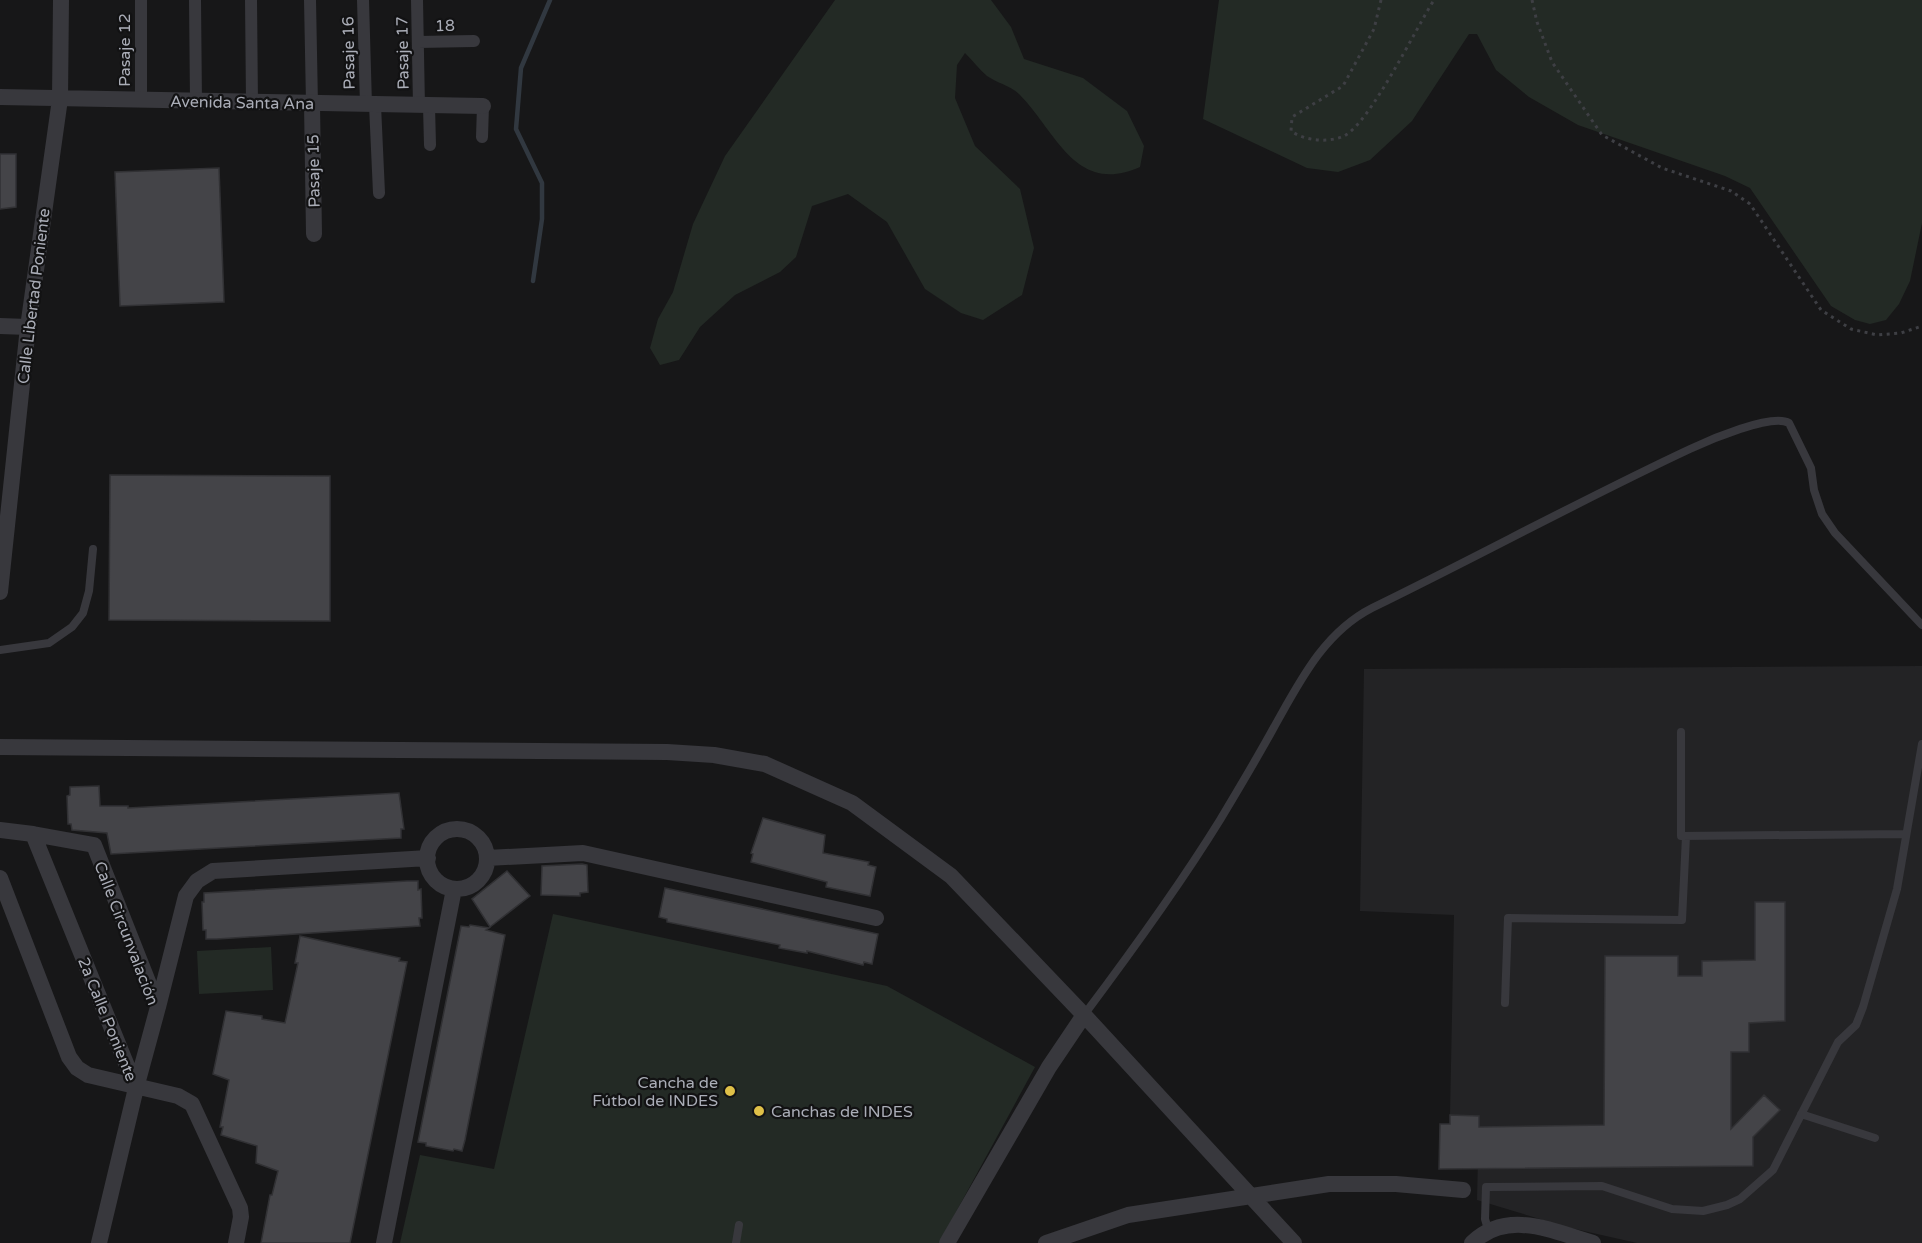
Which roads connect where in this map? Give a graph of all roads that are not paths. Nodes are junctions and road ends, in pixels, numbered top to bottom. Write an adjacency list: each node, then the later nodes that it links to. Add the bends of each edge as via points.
1 (61, 0): 11 (street, Calle Libertad Poniente)
2 (141, 0): 12 (street, Pasaje 12)
3 (195, 0): 13 (street)
4 (251, 0): 14 (street)
5 (309, 0): 15 (street, Pasaje 15)
6 (363, 0): 16 (street, Pasaje 16)
7 (417, 0): 9 (street, Pasaje 17)
8 (474, 41): 9 (street, 18)
9 (418, 42): 17 (street, Pasaje 17)
10 (0, 98): 11 (street, Avenida Santa Ana)
11 (60, 99): 12 (street, Avenida Santa Ana); 24 (street, Calle Libertad Poniente)
12 (141, 100): 13 (street, Avenida Santa Ana)
13 (196, 102): 14 (street, Avenida Santa Ana)
14 (252, 103): 15 (street, Avenida Santa Ana)
15 (312, 104): 16 (street, Avenida Santa Ana); 22 (street, Pasaje 15)
16 (370, 105): 17 (street, Avenida Santa Ana); 21 (street, Pasaje 16)
17 (424, 106): 18 (street, Avenida Santa Ana); 20 (street, Pasaje 17)
18 (483, 106): 19 (street)
19 (482, 137)
20 (430, 145)
21 (379, 193)
22 (314, 234)
23 (0, 326): 24 (street)
24 (28, 327): 26 (street, Calle Libertad Poniente)
25 (93, 549): 28 (lane, via 89,591 83,613 72,627 49,643)
26 (0, 592)
27 (1922, 625): 43 (lane, via 1835,533 1822,514 1811,468 1789,423 1783,419 1763,422 1692,448 1342,626 1302,678 1182,878)
28 (0, 650)
29 (1681, 732): 35 (lane, via 1681,836)
30 (1922, 744): 34 (lane)
31 (0, 747): 43 (street, via 668,752 765,764 852,803 951,876)
32 (0, 830): 33 (street)
33 (33, 834): 42 (street, Calle Circunvalación, via 94,845); 44 (street, 2a Calle Poniente)
34 (1906, 834): 35 (lane); 45 (lane, via 1893,906 1860,1016 1856,1026 1838,1042)
35 (1686, 836): 41 (lane, via 1682,920 1508,918)
36 (428, 858): 37 (street, via 435,839 452,830 472,833 480,839); 39 (street, via 438,882); 42 (street, via 213,871 196,881 186,896)
37 (487, 858): 39 (street, via 481,877 474,884); 40 (street, via 583,853)
38 (0, 878): 44 (street, via 69,1057 88,1075)
39 (454, 889): 53 (street)
40 (876, 918)
41 (1505, 1003)
42 (158, 1007): 44 (street, Calle Circunvalación)
43 (1084, 1015): 48 (street); 55 (street, via 1049,1066)
44 (136, 1088): 51 (street, 2a Calle Poniente); 52 (street, via 178,1096 192,1104 240,1209)
45 (1801, 1114): 46 (lane); 50 (lane, via 1773,1170 1740,1199 1727,1205 1703,1211 1672,1209 1602,1186 1486,1187)
46 (1875, 1138)
47 (1463, 1190): 48 (street, via 1396,1184 1329,1185)
48 (1251, 1196): 56 (street, via 1128,1215); 57 (street)
49 (739, 1224): 54 (lane)
50 (1488, 1229): 58 (street); 59 (street, via 1507,1224 1529,1225)
51 (99, 1243)
52 (236, 1243)
53 (384, 1243)
54 (736, 1243)
55 (947, 1243)
56 (1046, 1243)
57 (1294, 1243)
58 (1472, 1243)
59 (1593, 1243)

